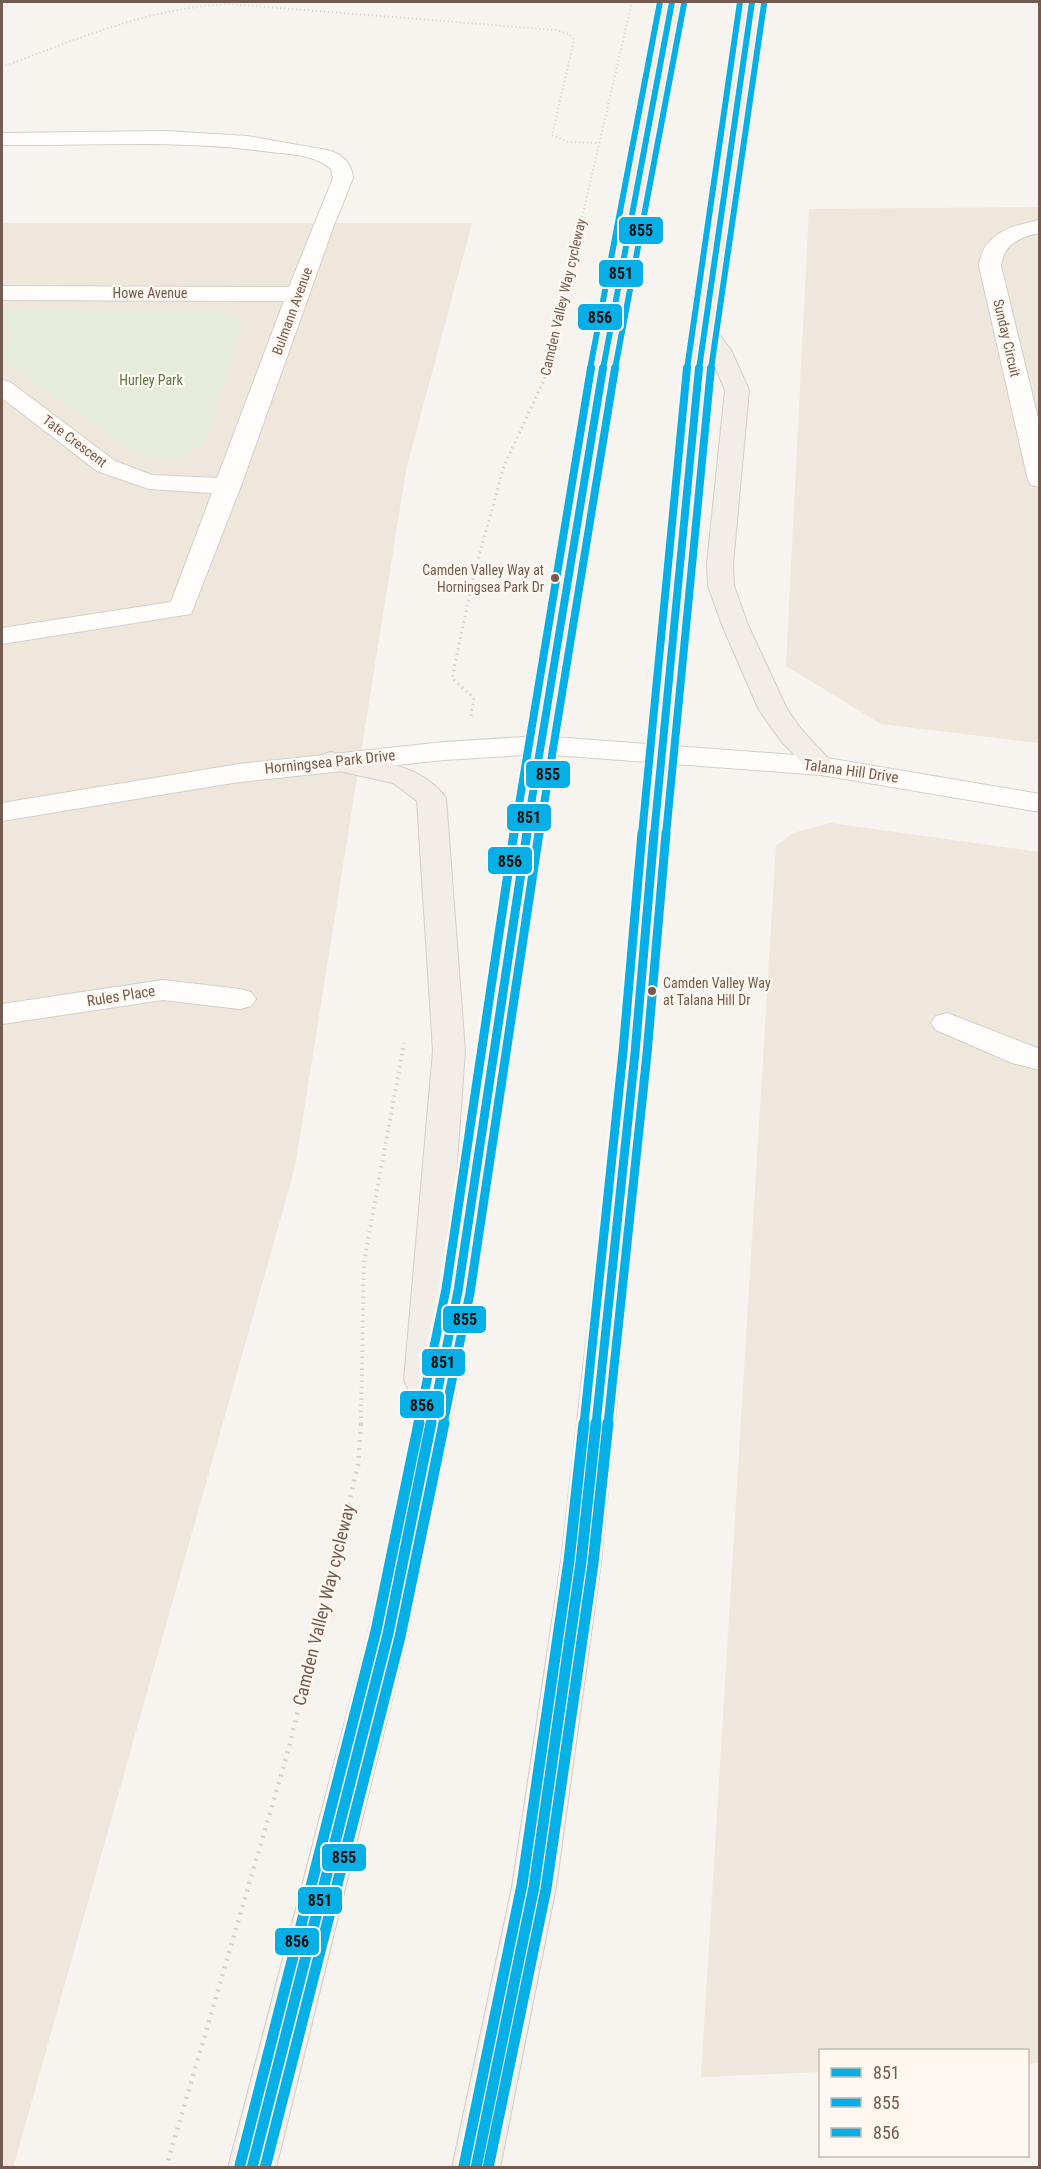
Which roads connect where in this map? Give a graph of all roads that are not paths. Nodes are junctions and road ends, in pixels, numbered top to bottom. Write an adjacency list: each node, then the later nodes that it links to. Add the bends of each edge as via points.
1 (672, 2): 12 (main road, via 597,399)
2 (752, 2): 7 (main road)
3 (2, 139): 6 (street, Bulmann Avenue, via 192,138 327,156 338,163 344,178)
4 (1040, 226): 9 (street, Sunday Circuit, via 1011,234 997,243 990,254 990,266)
5 (2, 293): 6 (street, Howe Avenue)
6 (298, 294): 10 (street, Bulmann Avenue)
7 (703, 330): 13 (main road); 15 (main road, via 719,350 737,390 721,586 773,710)
8 (2, 387): 10 (street, Tate Crescent, via 106,466 149,482)
9 (1040, 480)
10 (228, 486): 11 (street, Bulmann Avenue, via 182,608)
11 (2, 636)
12 (540, 745): 13 (street, Horningsea Park Drive); 14 (street, Horningsea Park Drive); 22 (main road, via 458,1291)
13 (661, 753): 15 (street, Talana Hill Drive); 24 (main road, via 635,1053 581,1562 534,1887)
14 (331, 761): 17 (street, Horningsea Park Drive); 22 (main road, via 403,776 430,798 449,1051)
15 (821, 766): 16 (street, Talana Hill Drive)
16 (1040, 802)
17 (2, 812)
18 (240, 999): 19 (street, Rules Place, via 163,990)
19 (2, 1014)
20 (946, 1023): 21 (street)
21 (1040, 1060)
22 (410, 1528): 23 (main road, via 385,1646)
23 (252, 2168)
24 (476, 2168)

